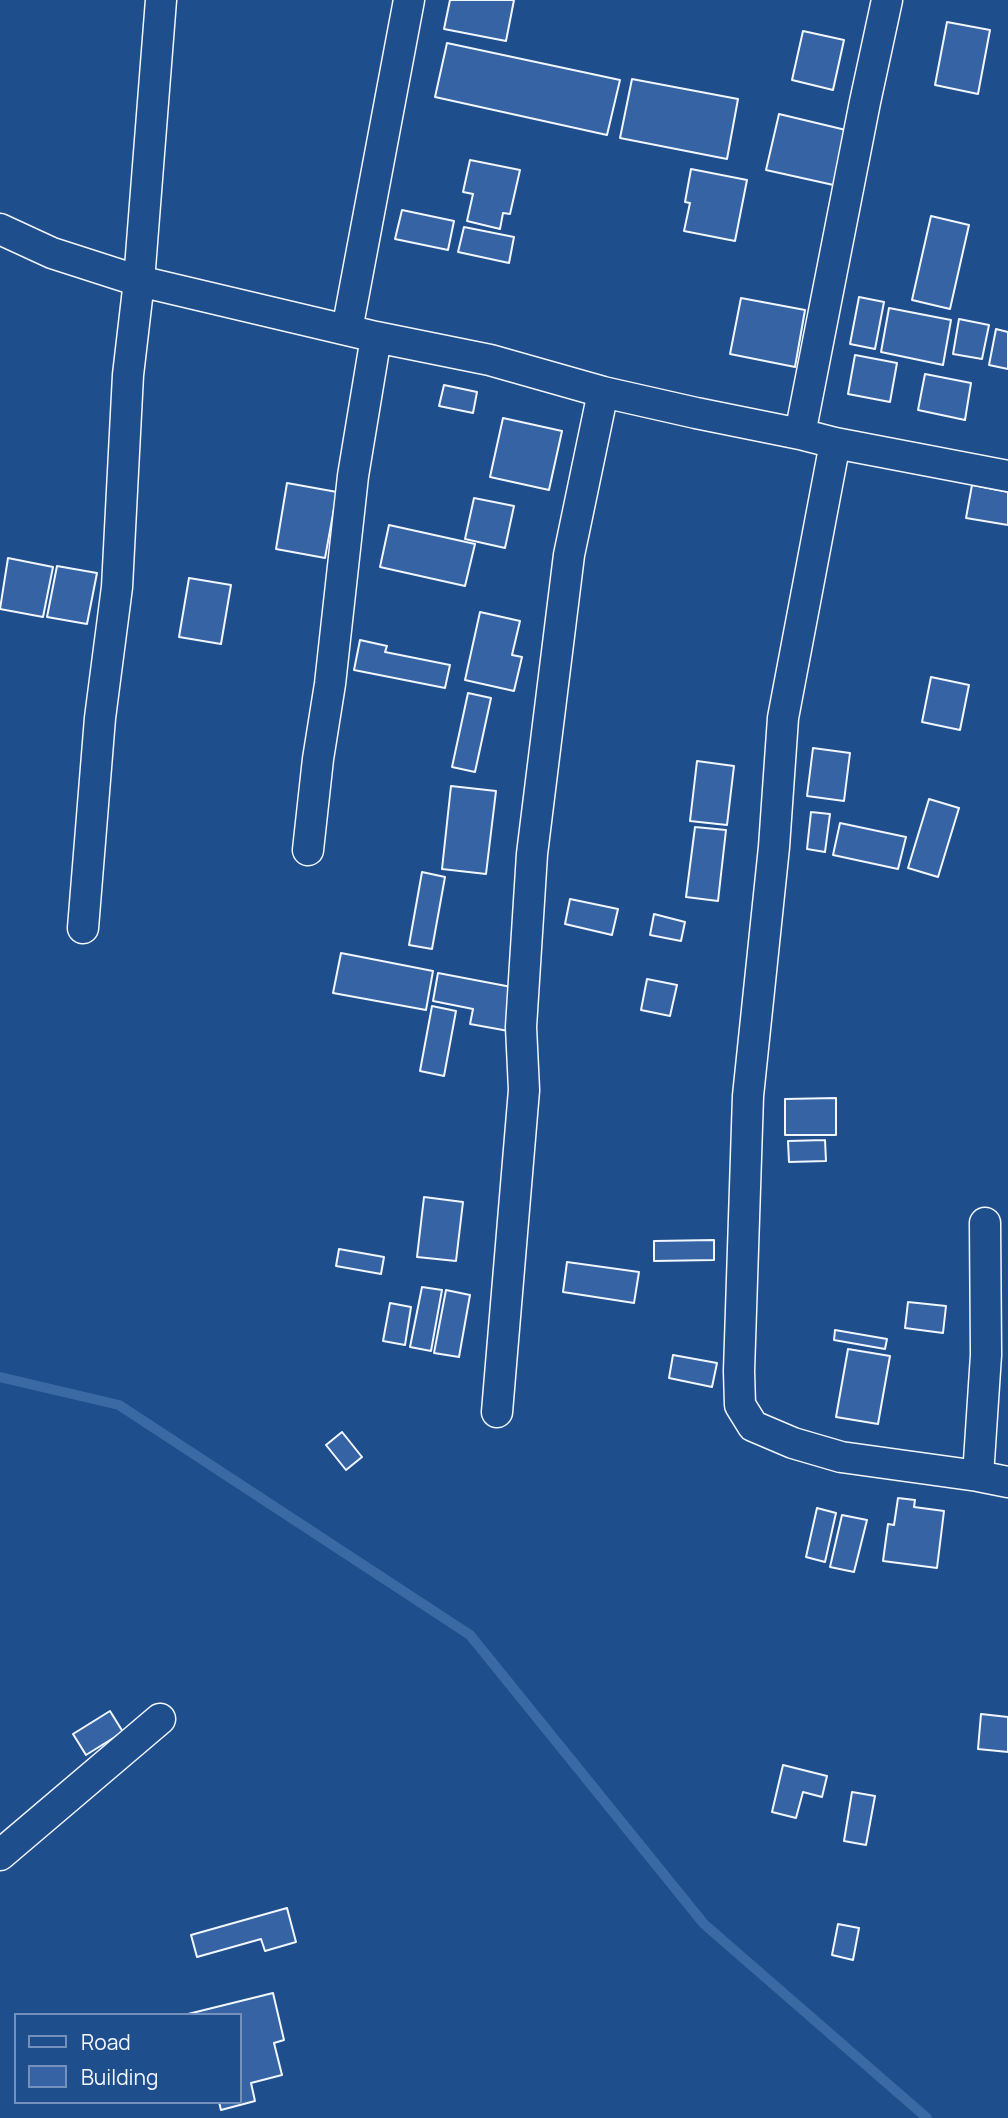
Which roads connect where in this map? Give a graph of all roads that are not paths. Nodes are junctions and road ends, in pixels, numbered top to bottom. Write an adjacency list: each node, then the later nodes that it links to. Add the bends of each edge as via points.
1 (161, 0): 5 (street)
2 (409, 0): 6 (street)
3 (887, 0): 8 (street)
4 (0, 229): 5 (street, via 52,253)
5 (139, 281): 6 (street); 12 (street, via 128,375 117,587 100,718)
6 (362, 333): 7 (street, via 490,360); 11 (street, via 353,475)
7 (603, 392): 8 (street); 14 (street, via 569,555 531,854 521,1027 524,1090)
8 (800, 433): 9 (street)
9 (835, 443): 10 (street); 15 (street, via 783,718 748,1096 740,1405 753,1426 793,1443 841,1457)
10 (1008, 476)
11 (308, 850)
12 (83, 928)
13 (985, 1223): 15 (street, via 986,1355)
14 (497, 1412)
15 (978, 1476): 16 (street)
16 (1008, 1482)
17 (160, 1719): 18 (street)
18 (0, 1855)

